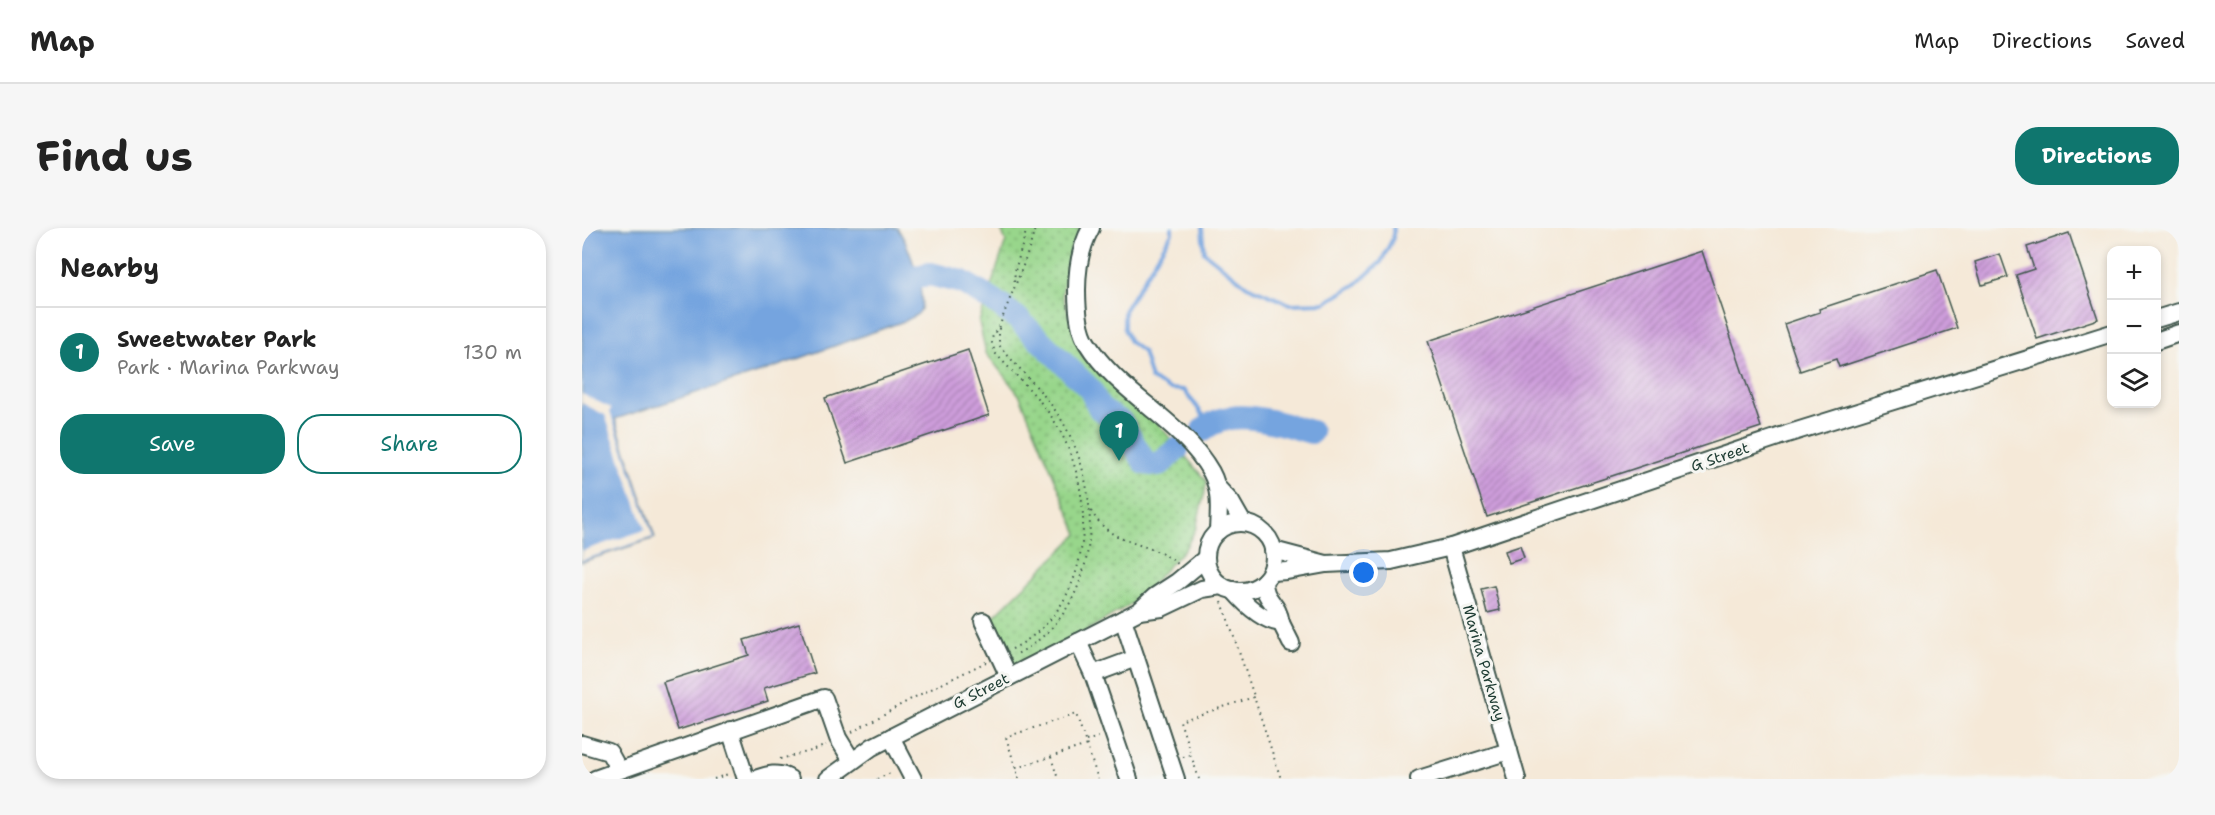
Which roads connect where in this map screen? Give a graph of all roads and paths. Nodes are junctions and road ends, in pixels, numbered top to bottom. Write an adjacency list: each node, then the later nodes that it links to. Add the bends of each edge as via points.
1 (1027, 228): 4 (path)
2 (1035, 228): 4 (path)
3 (1091, 228): 11 (street, via 1077,269 1077,308 1086,342 1107,370 1196,449)
4 (1014, 285): 7 (path)
5 (2179, 312): 6 (street)
6 (2161, 318)
7 (999, 328): 12 (path, via 999,345 1053,406 1066,428 1086,478); 29 (path, via 992,336 995,352 1043,405 1067,444 1079,480 1084,516 1077,569 1066,598 1044,627)
8 (2179, 333): 10 (street)
9 (2107, 335): 15 (street, G Street, via 1820,423)
10 (2161, 340)
11 (1217, 487): 13 (street); 14 (street)
12 (1089, 508): 19 (path, via 1100,525 1121,540 1151,547); 29 (path, via 1087,554 1069,607 1042,639)
13 (1243, 523): 14 (street, via 1230,524); 16 (street, via 1262,531)
14 (1218, 531): 17 (street, via 1207,546)
15 (1451, 547): 18 (street, G Street, via 1391,561); 39 (street, Marina Parkway)
16 (1273, 550): 18 (street, G Street); 20 (street, via 1274,561)
17 (1206, 558): 21 (street, via 1208,569); 22 (street, G Street)
18 (1326, 564): 20 (street, G Street)
19 (1182, 567)
20 (1267, 576): 21 (street, via 1255,587); 25 (street, via 1264,592 1280,612)
21 (1225, 592): 22 (street, G Street, via 1202,589 1162,608); 25 (street, via 1270,621); 31 (path)
22 (1139, 610): 23 (street, G Street)
23 (1123, 619): 26 (street, G Street); 28 (street)
24 (983, 621): 29 (street)
25 (1281, 623): 27 (street)
26 (1078, 642): 29 (street, G Street); 30 (street)
27 (1291, 643)
28 (1136, 658): 30 (street); 59 (street)
29 (1004, 665): 33 (street, G Street); 35 (path, via 913,698)
30 (1093, 674): 58 (street)
31 (1254, 697): 40 (path, via 1180,721); 61 (path)
32 (730, 730): 35 (street, via 824,698); 46 (street); 48 (street)
33 (891, 737): 43 (street, G Street); 54 (street)
34 (1098, 737): 36 (path)
35 (838, 738): 43 (street); 44 (path, via 815,750)
36 (1085, 741): 38 (path); 45 (path, via 1076,714 1006,737)
37 (582, 744): 46 (street, via 609,752)
38 (1087, 746): 41 (path); 57 (path)
39 (1509, 751): 62 (street); 63 (street, Marina Parkway)
40 (1191, 755): 42 (path); 60 (path)
41 (1051, 757): 45 (path); 56 (path)
42 (1182, 757)
43 (852, 760): 52 (street, G Street)
44 (773, 761)
45 (1016, 768): 55 (path)
46 (619, 770): 49 (street)
47 (896, 771): 53 (path)
48 (748, 776): 50 (path); 51 (street, via 784,774)
49 (595, 779)
50 (714, 779)
51 (790, 779)
52 (828, 779)
53 (877, 779)
54 (913, 779)
55 (1019, 779)
56 (1058, 779)
57 (1098, 779)
58 (1129, 779)
59 (1176, 779)
60 (1199, 779)
61 (1281, 779)
62 (1419, 779)
63 (1517, 779)

